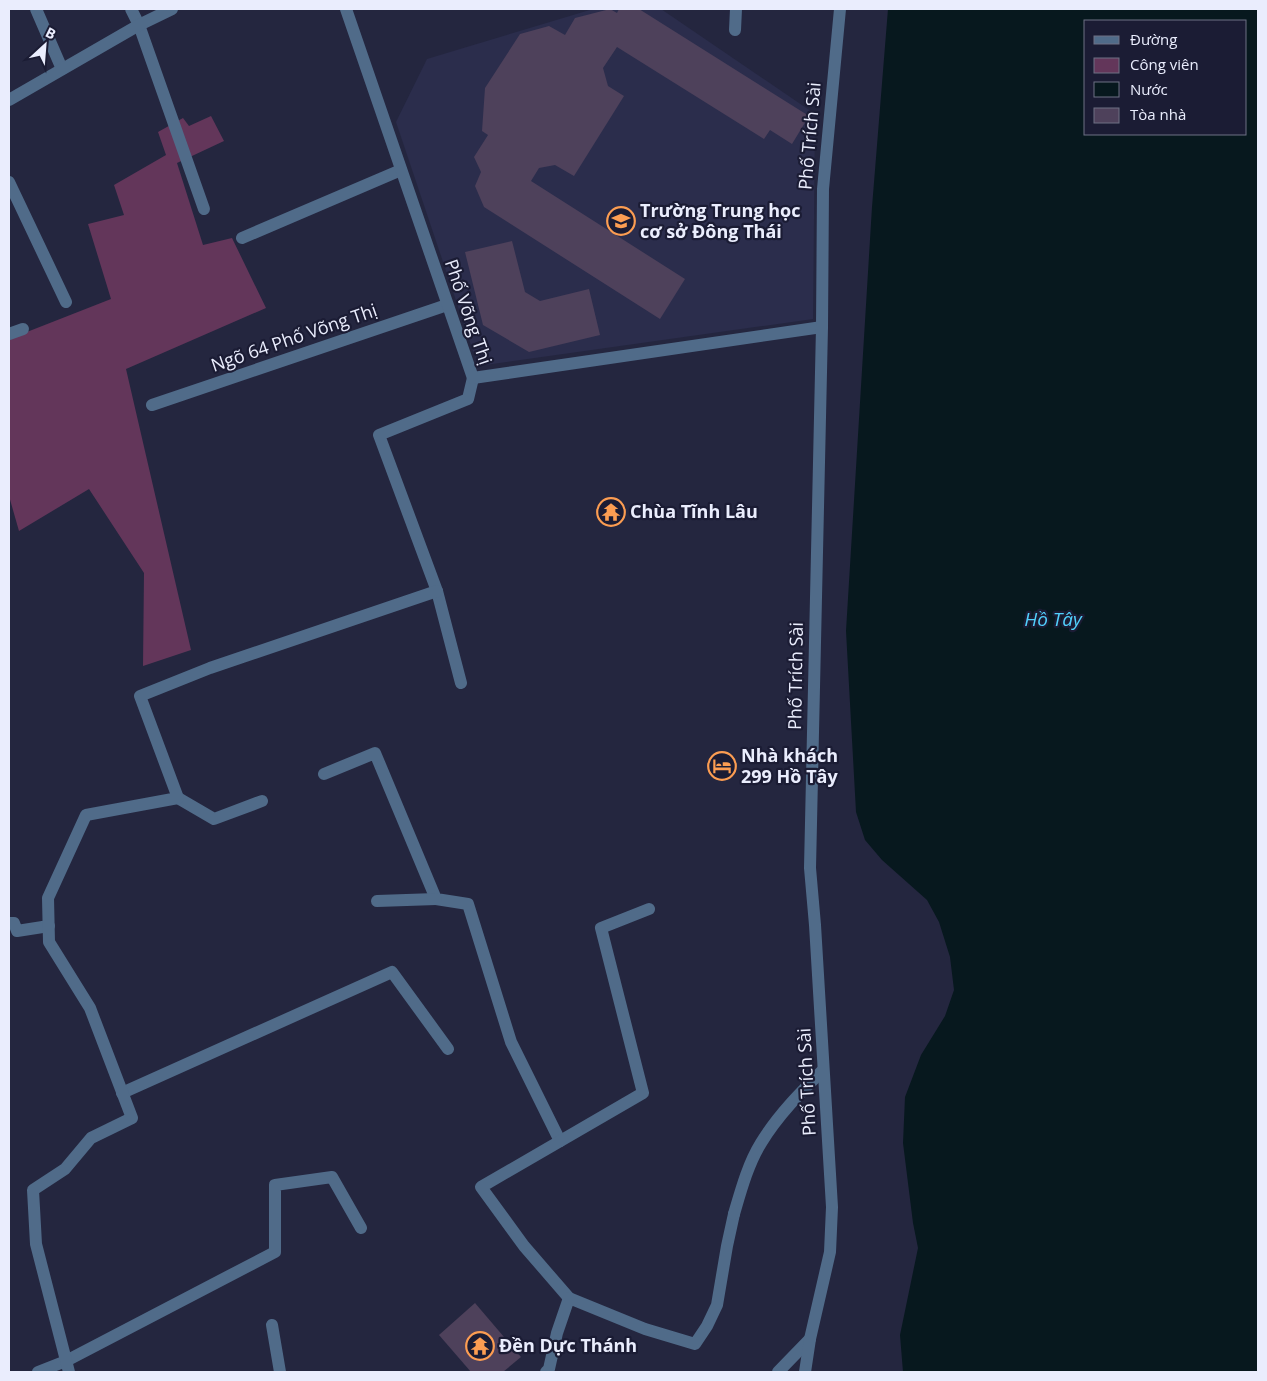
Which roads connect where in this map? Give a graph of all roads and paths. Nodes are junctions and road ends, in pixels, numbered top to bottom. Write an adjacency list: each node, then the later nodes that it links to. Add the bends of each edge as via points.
1 (36, 9): 9 (street)
2 (131, 9): 7 (street)
3 (172, 9): 7 (street)
4 (346, 9): 11 (street, Phố Võng Thị)
5 (736, 9): 8 (street)
6 (840, 9): 17 (street, Phố Trích Sài, via 823,189)
7 (139, 25): 9 (street); 13 (street)
8 (736, 30)
9 (62, 69): 10 (street)
10 (9, 100)
11 (401, 170): 14 (street); 16 (street, Phố Võng Thị)
12 (9, 182): 15 (street)
13 (204, 209)
14 (242, 238)
15 (66, 302)
16 (448, 305): 20 (street, Phố Võng Thị); 21 (street, Ngõ 64 Phố Võng Thị)
17 (822, 327): 20 (street, Phố Võng Thị); 33 (street, Phố Trích Sài, via 810,868)
18 (23, 329): 19 (street)
19 (9, 334)
20 (473, 378): 22 (street, via 468,400 379,435)
21 (152, 405)
22 (437, 591): 23 (street); 25 (street, via 210,668 140,696)
23 (460, 683)
24 (324, 774): 27 (street, via 375,753)
25 (178, 798): 26 (street, via 214,818); 31 (street, via 86,815 48,898)
26 (262, 801)
27 (436, 899): 28 (street); 35 (street, via 468,904 512,1042)
28 (377, 900)
29 (649, 909): 35 (street, via 601,928 643,1093)
30 (9, 923): 31 (street, via 14,923 17,931)
31 (48, 926): 34 (street, via 49,942 90,1008)
32 (448, 1049): 34 (street, via 392,972)
33 (823, 1070): 37 (street, via 775,1123 750,1166 734,1214 717,1305 695,1344 645,1329); 39 (street, Phố Trích Sài, via 832,1229 830,1252)
34 (122, 1093): 40 (street, via 132,1118 91,1138 65,1169 33,1190 36,1244)
35 (560, 1141): 37 (street, via 481,1187 524,1246)
36 (361, 1228): 40 (street, via 332,1177 275,1186 275,1252)
37 (569, 1298): 43 (street)
38 (272, 1325): 42 (street)
39 (810, 1339): 44 (street); 45 (street, Phố Trích Sài)
40 (68, 1367): 41 (street)
41 (38, 1372)
42 (280, 1372)
43 (546, 1372)
44 (778, 1372)
45 (805, 1372)

